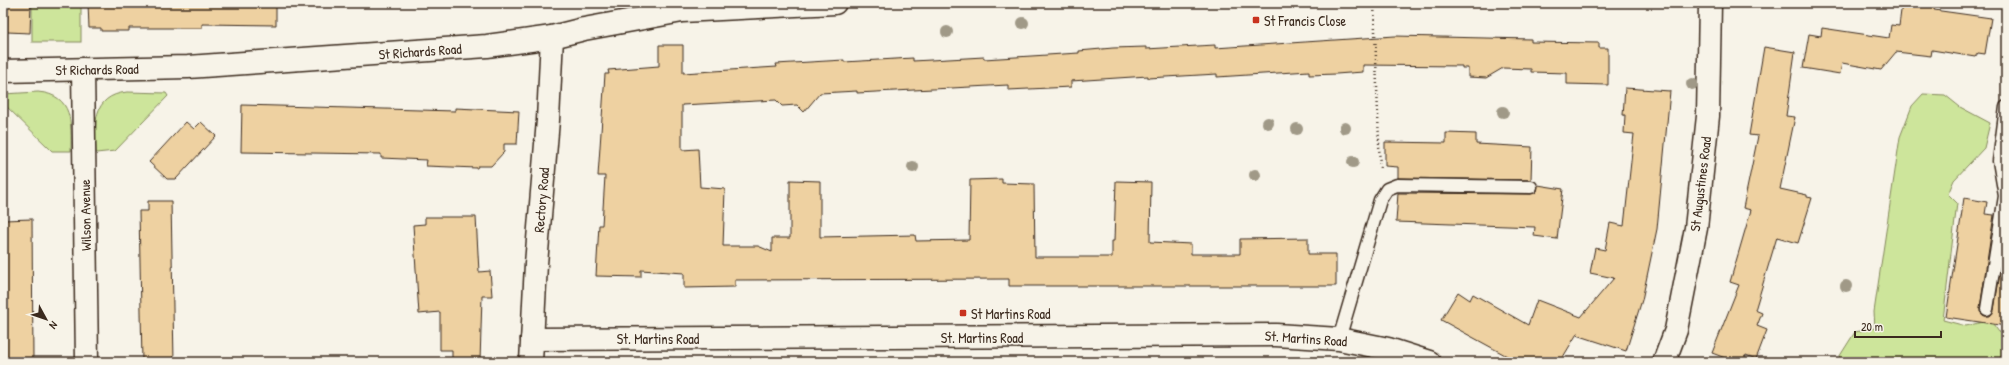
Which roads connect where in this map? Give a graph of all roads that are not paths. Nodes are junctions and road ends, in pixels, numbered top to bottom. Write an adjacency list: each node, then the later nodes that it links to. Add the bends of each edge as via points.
1 (835, 3): 3 (street, St Richards Road, via 682,11)
2 (1710, 3): 14 (street, St Augustines Road, via 1708,116 1696,228 1676,330)
3 (552, 37): 4 (street, St Richards Road, via 487,46 188,67); 9 (street, Rectory Road)
4 (82, 69): 5 (street, St Richards Road); 11 (street, Wilson Avenue)
5 (3, 71)
6 (2006, 107): 8 (lane, via 1999,161 2005,196)
7 (1532, 187): 10 (lane, via 1397,185 1387,189 1380,200)
8 (1987, 309)
9 (532, 339): 10 (street, St. Martins Road, via 1276,335); 12 (street, Rectory Road)
10 (1339, 339): 13 (street, St. Martins Road, via 1388,349)
11 (87, 362)
12 (531, 362)
13 (1429, 362)
14 (1664, 362)

